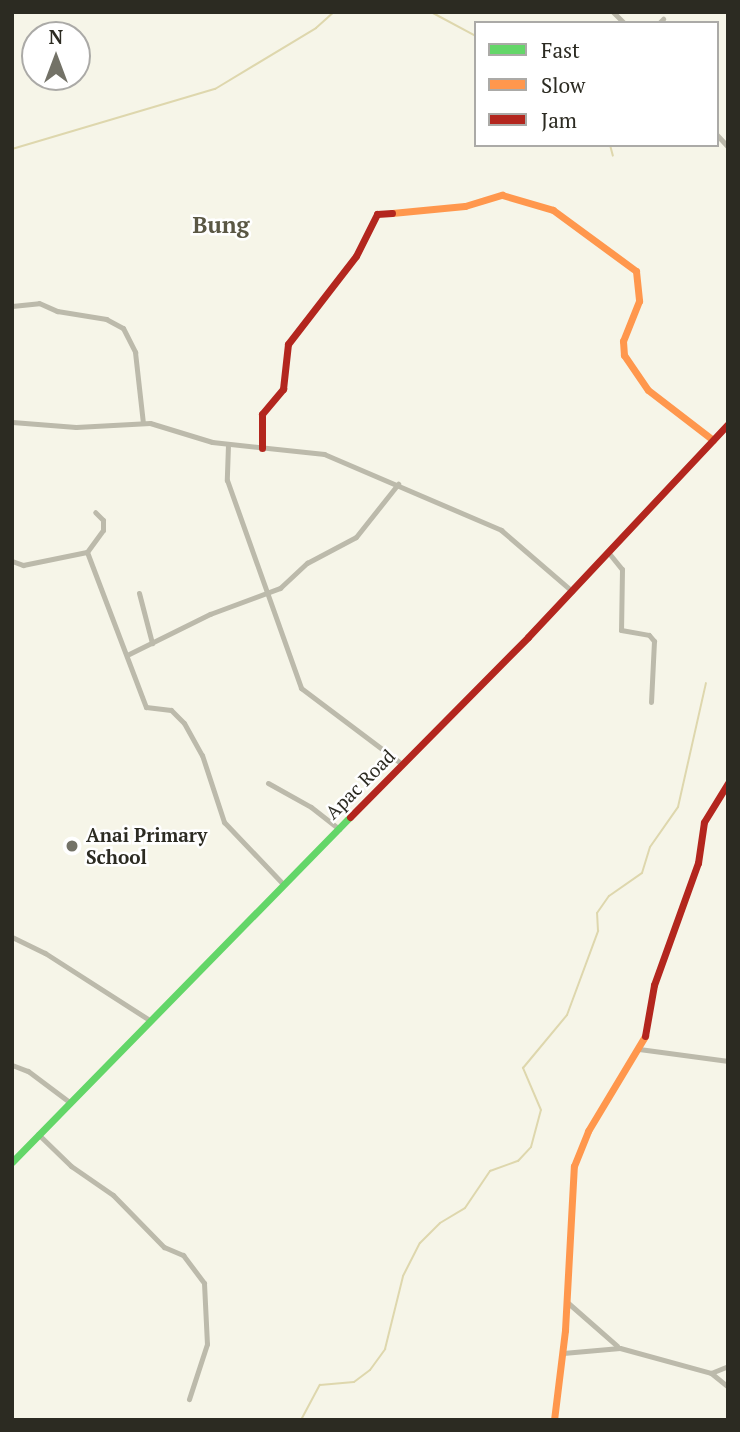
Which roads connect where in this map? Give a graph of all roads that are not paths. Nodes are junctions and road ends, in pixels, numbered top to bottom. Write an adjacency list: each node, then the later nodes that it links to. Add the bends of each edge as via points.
1 (12, 306): 3 (street, via 39,303 57,311 97,316 123,328 135,352)
2 (12, 422): 3 (street, via 76,427)
3 (143, 423): 6 (street, via 177,428)
4 (728, 424): 5 (street, Apac Road)
5 (713, 440): 7 (street, via 648,390 624,355 623,341 639,300 636,271 553,210 502,195 465,206 377,214 356,256 288,344 283,389 262,415); 11 (street, Apac Road)
6 (228, 445): 7 (street); 15 (street, via 226,480)
7 (262, 448): 8 (street, via 314,451)
8 (398, 484): 13 (street, via 501,530); 15 (street, via 356,537 307,563)
9 (95, 512): 10 (street, via 103,520 103,530)
10 (87, 552): 12 (street, via 23,565); 17 (street)
11 (608, 552): 13 (street, Apac Road); 18 (street, via 622,569 621,629 653,637)
12 (12, 561)
13 (572, 591): 19 (street, Apac Road)
14 (139, 593): 16 (street)
15 (269, 594): 16 (street, via 210,614); 19 (street, via 304,692)
16 (152, 643): 17 (street)
17 (127, 655): 23 (street, via 146,707 179,715 202,755 224,822)
18 (652, 702)
19 (402, 764): 22 (street, Apac Road)
20 (268, 783): 22 (street)
21 (728, 783): 26 (street, via 704,822 698,863 654,985 648,1028)
22 (339, 828): 23 (street, Apac Road)
23 (283, 884): 25 (street, Apac Road)
24 (12, 937): 25 (street)
25 (148, 1019): 29 (street, Apac Road)
26 (639, 1049): 27 (street); 32 (street, via 580,1146 572,1181)
27 (728, 1061)
28 (12, 1065): 29 (street, via 28,1071)
29 (68, 1101): 30 (street, Apac Road)
30 (38, 1134): 31 (street, Apac Road); 38 (street, via 71,1166 113,1195 164,1247 183,1255 204,1283 207,1344)
31 (12, 1162)
32 (565, 1301): 33 (street); 34 (street)
33 (620, 1348): 34 (street); 36 (street)
34 (563, 1353): 39 (street)
35 (728, 1366): 36 (street)
36 (711, 1373): 37 (street)
37 (728, 1387)
38 (189, 1399)
39 (554, 1420)

